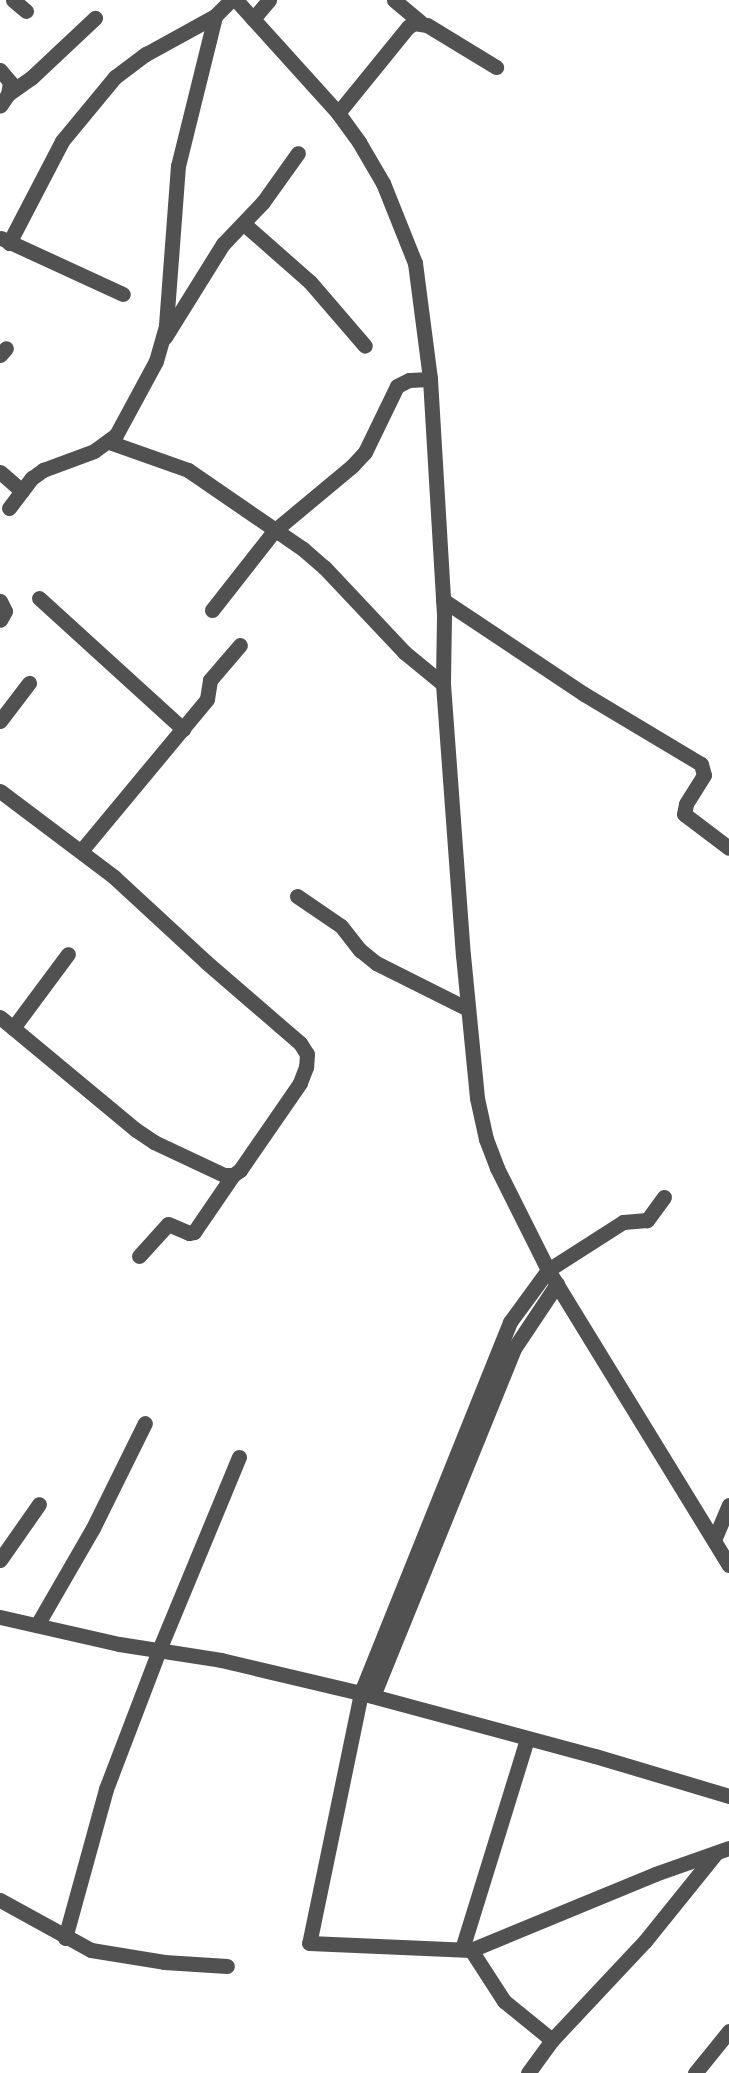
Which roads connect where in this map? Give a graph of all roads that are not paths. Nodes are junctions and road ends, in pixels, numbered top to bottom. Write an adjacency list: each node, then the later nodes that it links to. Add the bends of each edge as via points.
1 (13, 0): 6 (street)
2 (231, 0): 7 (street)
3 (236, 0): 9 (street)
4 (269, 0): 9 (street)
5 (394, 0): 10 (street)
6 (26, 11)
7 (215, 16): 17 (street, via 146,54 115,77 62,141); 19 (street, via 178,166)
8 (95, 18): 13 (street)
9 (253, 19): 14 (street)
10 (420, 22): 11 (street); 14 (street, via 408,27)
11 (496, 67)
12 (0, 70): 13 (street, via 10,82)
13 (4, 100)
14 (338, 113): 21 (street, via 383,183 415,263)
15 (298, 153): 16 (street)
16 (244, 224): 19 (street, via 224,244); 20 (street, via 310,282)
17 (4, 240): 18 (street)
18 (123, 294)
19 (163, 340): 22 (street, via 124,423)
20 (365, 345)
21 (430, 379): 26 (street, via 409,380 397,386 364,452); 28 (street)
22 (109, 442): 24 (street, via 43,470); 26 (street, via 188,470)
23 (0, 472): 24 (street)
24 (22, 491): 25 (street)
25 (9, 508)
26 (274, 531): 30 (street); 34 (street, via 324,567 404,652)
27 (39, 598): 36 (street)
28 (443, 600): 34 (street); 38 (street, via 585,694 701,764 704,775 684,814)
29 (0, 601): 31 (street, via 5,610)
30 (212, 610)
31 (0, 620)
32 (240, 645): 36 (street, via 210,680 209,696)
33 (29, 683): 35 (street)
34 (443, 684): 42 (street)
35 (0, 721)
36 (183, 729): 39 (street)
37 (0, 791): 39 (street)
38 (729, 848)
39 (81, 851): 45 (street, via 300,1043 307,1054 300,1083 240,1170)
40 (297, 896): 42 (street, via 341,926 376,963)
41 (68, 954): 44 (street)
42 (468, 1009): 48 (street, via 477,1098 486,1139)
43 (0, 1017): 44 (street)
44 (13, 1028): 45 (street, via 154,1142 213,1171)
45 (232, 1175): 47 (street, via 195,1232 168,1224)
46 (664, 1197): 48 (street, via 647,1221 623,1222)
47 (139, 1256)
48 (548, 1270): 49 (street); 52 (street, via 510,1322)
49 (557, 1284): 53 (street, via 515,1347); 56 (street)
50 (145, 1423): 60 (street, via 93,1528)
51 (239, 1457): 61 (street)
52 (444, 1481): 53 (street); 62 (street)
53 (459, 1487): 62 (street)
54 (39, 1504): 57 (street)
55 (729, 1505): 56 (street)
56 (714, 1540): 58 (street)
57 (0, 1560)
58 (729, 1565)
59 (0, 1617): 60 (street)
60 (37, 1625): 61 (street)
61 (159, 1650): 62 (street, via 221,1660); 67 (street, via 106,1790)
62 (367, 1694): 63 (street); 68 (street, via 309,1943)
63 (527, 1739): 64 (street); 68 (street)
64 (729, 1796)
65 (722, 1851): 68 (street); 71 (street)
66 (0, 1900): 67 (street)
67 (65, 1938): 69 (street, via 91,1950 164,1962)
68 (466, 1949): 71 (street, via 504,2001)
69 (227, 1966)
70 (729, 2031): 73 (street)
71 (552, 2040): 72 (street)
72 (528, 2073)
73 (695, 2073)

